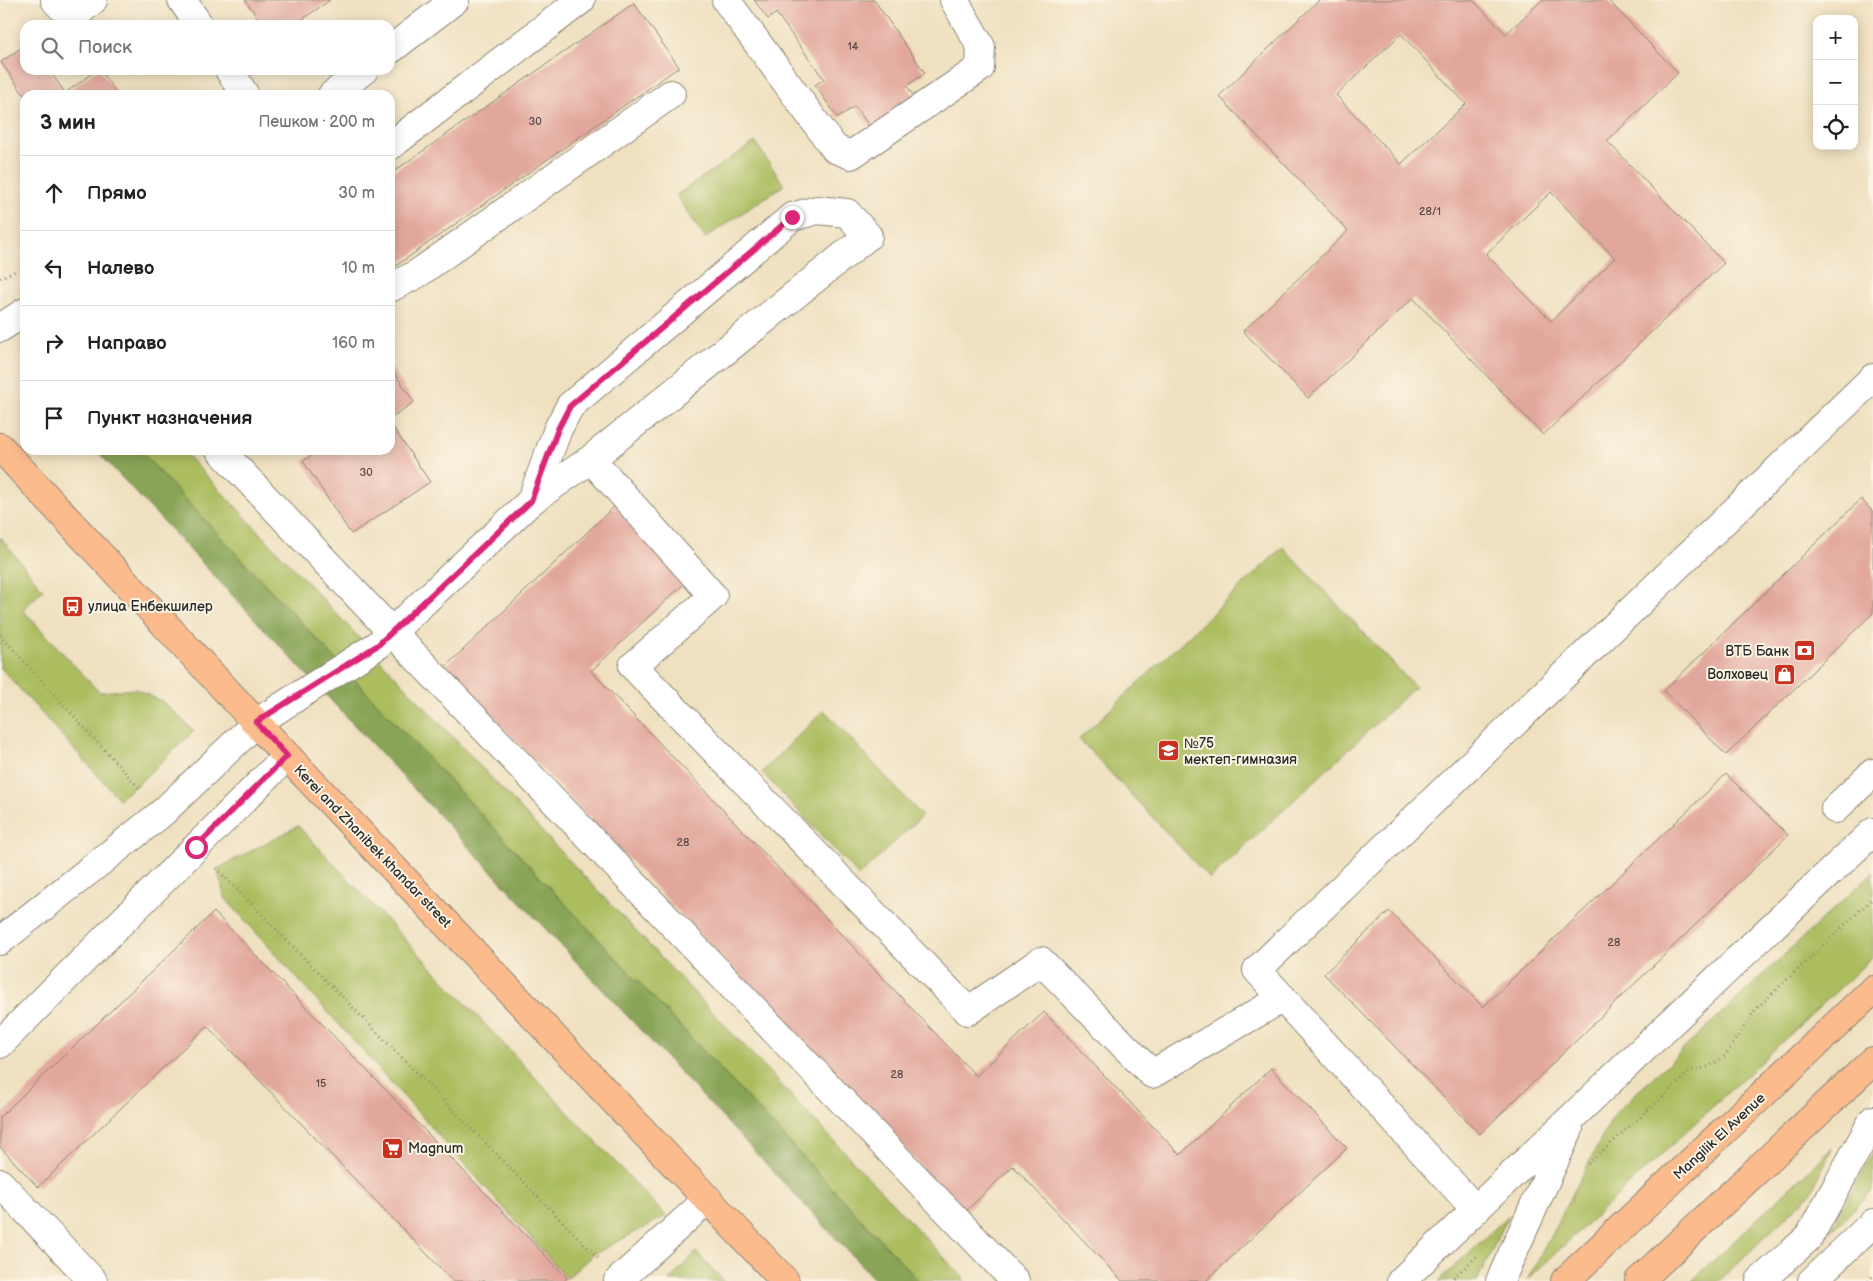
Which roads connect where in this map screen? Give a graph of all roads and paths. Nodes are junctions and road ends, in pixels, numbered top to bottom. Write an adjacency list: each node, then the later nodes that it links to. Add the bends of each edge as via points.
1 (55, 0): 2 (street, via 66,12 80,11)
2 (93, 0)
3 (182, 0): 8 (street)
4 (455, 0): 9 (street)
5 (581, 0): 15 (street)
6 (726, 0): 7 (street, via 835,149 851,155 980,68 981,47)
7 (954, 0)
8 (196, 20)
9 (395, 46)
10 (232, 75): 12 (street)
11 (358, 75): 13 (street)
12 (242, 90)
13 (338, 90)
14 (671, 94): 18 (street, via 417,274)
15 (395, 142)
16 (18, 270): 17 (path)
17 (0, 278)
18 (395, 285)
19 (20, 315): 20 (street)
20 (0, 328)
21 (1873, 378): 38 (street, via 1257,970)
22 (0, 447): 28 (main road, Kerei and Zhanibek khandar street)
23 (225, 455): 26 (street)
24 (591, 459): 25 (street); 25 (street, via 868,236 847,213 817,210 792,217 570,406); 38 (street, via 712,596 633,666 968,1011 1041,961 1152,1074)
25 (531, 501): 26 (street)
26 (392, 632): 28 (street, via 378,645); 52 (street)
27 (0, 635): 32 (path)
28 (256, 722): 29 (main road, Kerei and Zhanibek khandar street); 32 (street)
29 (287, 756): 34 (street); 45 (main road, Kerei and Zhanibek khandar street)
30 (1873, 773): 31 (street)
31 (1835, 809)
32 (162, 812): 36 (street)
33 (1873, 832): 41 (street)
34 (196, 847): 39 (street); 49 (path)
35 (1873, 898): 43 (path, via 1755,1010 1725,1056 1708,1067 1691,1071)
36 (1, 937)
37 (1873, 990): 55 (main road, Mangilik El Avenue)
38 (1283, 998): 46 (street)
39 (0, 1044)
40 (1873, 1062): 56 (main road)
41 (1575, 1116): 46 (street); 54 (street)
42 (1873, 1120): 57 (street, via 1809,1237)
43 (1589, 1163)
44 (0, 1183): 50 (street)
45 (708, 1199): 49 (street); 51 (main road)
46 (1476, 1210): 53 (street)
47 (1873, 1223): 58 (street)
48 (1873, 1276): 59 (path)
49 (618, 1280)
50 (93, 1281)
51 (785, 1281)
52 (1016, 1281)
53 (1401, 1281)
54 (1500, 1281)
55 (1565, 1281)
56 (1639, 1281)
57 (1760, 1281)
58 (1812, 1281)
59 (1868, 1281)

